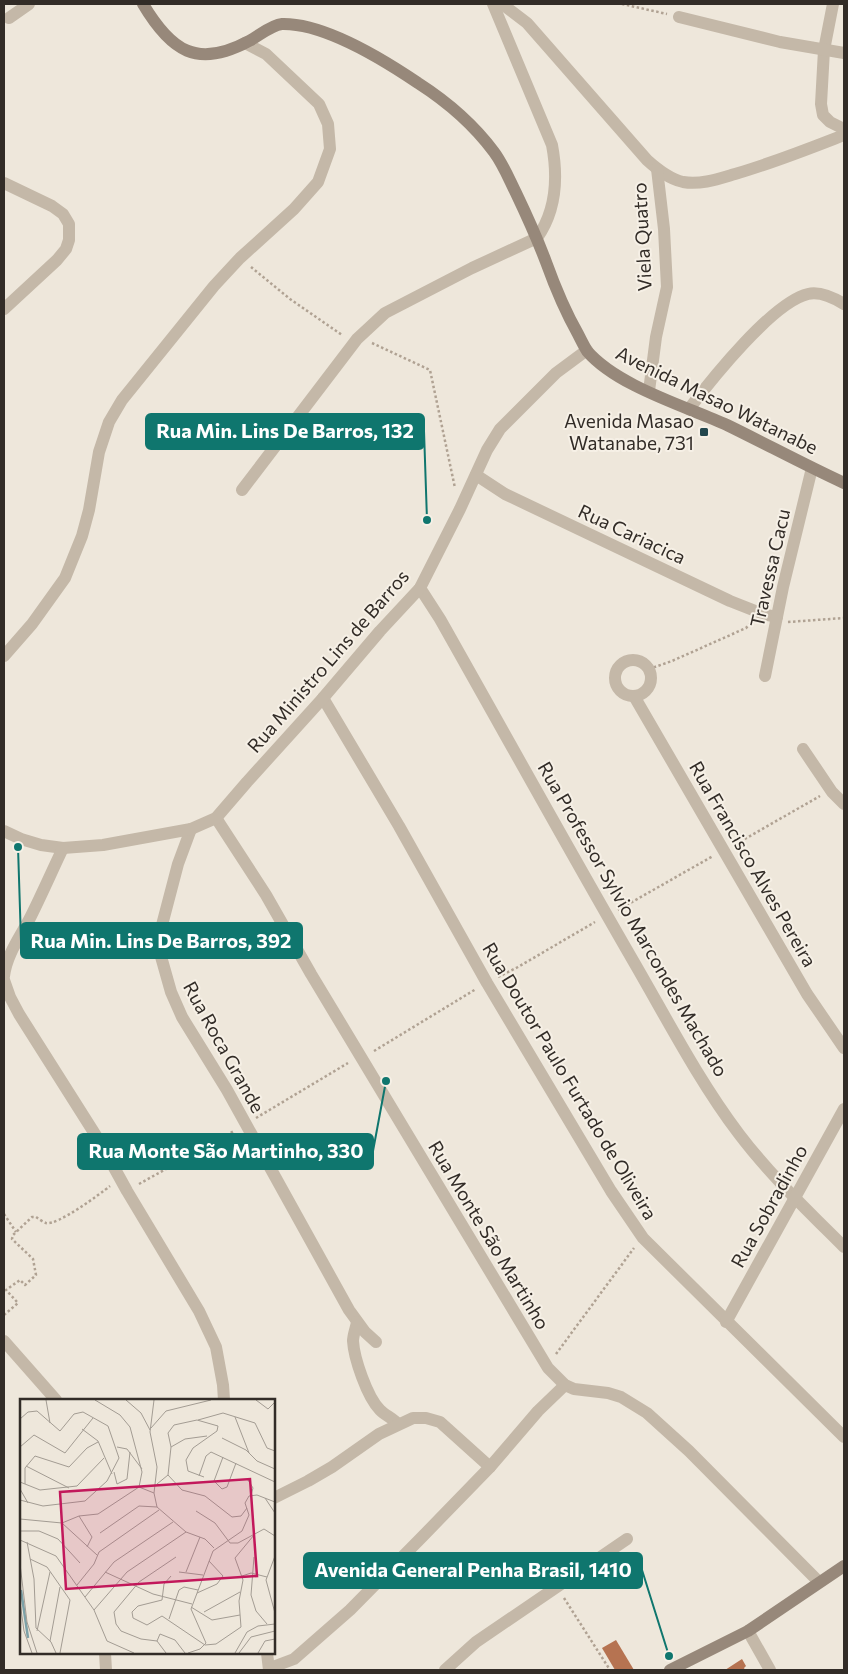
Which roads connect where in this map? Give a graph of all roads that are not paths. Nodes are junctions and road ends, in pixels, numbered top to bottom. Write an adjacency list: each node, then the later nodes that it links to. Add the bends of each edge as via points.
1 (29, 4): 7 (street)
2 (143, 4): 8 (street, Avenida Masao Watanabe, via 161,32 194,53 209,55)
3 (493, 4): 15 (street, via 552,145 556,182 548,218)
4 (502, 4): 13 (street, via 526,23)
5 (834, 4): 9 (street)
6 (679, 16): 9 (street)
7 (9, 18)
8 (245, 43): 15 (street, Avenida Masao Watanabe, via 280,24 315,30 353,44 419,83 445,102 495,152); 27 (street, via 266,54 319,104 328,124 330,149 318,182 204,298 122,400 100,452 82,536 65,578)
9 (824, 50): 10 (street); 11 (street, via 821,111 825,118)
10 (844, 53)
11 (844, 129)
12 (844, 135): 13 (street, via 717,180 682,182)
13 (657, 169): 19 (street, Viela Quatro, via 667,287)
14 (4, 183): 17 (street, via 52,206 63,214 69,224 66,249)
15 (537, 238): 18 (street, Avenida Masao Watanabe, via 559,295); 24 (street, via 385,313 357,339)
16 (844, 304): 20 (street, via 829,296 808,294 786,304 718,373)
17 (4, 309)
18 (587, 350): 19 (street, Avenida Masao Watanabe, via 605,367); 22 (street, Rua Ministro Lins de Barros, via 556,373 500,429)
19 (649, 392): 20 (street, Avenida Masao Watanabe)
20 (689, 409): 21 (street, Avenida Masao Watanabe)
21 (812, 468): 23 (street, Avenida Masao Watanabe); 26 (street, Travessa Cacu)
22 (476, 475): 25 (street, Rua Ministro Lins de Barros); 26 (street, Rua Cariacica, via 505,494 730,601)
23 (844, 483)
24 (242, 490)
25 (420, 588): 30 (street, Rua Ministro Lins de Barros); 41 (street, Rua Professor Sylvio Marcondes Machado, via 684,1049 739,1134)
26 (777, 617): 28 (street, Travessa Cacu)
27 (4, 656)
28 (765, 676)
29 (634, 696): 29 (street, Rua Francisco Alves Pereira, via 627,695 617,686 616,672 625,662 638,660 649,669 651,681 645,692); 39 (street, Rua Francisco Alves Pereira, via 806,994)
30 (324, 698): 33 (street, Rua Ministro Lins de Barros); 44 (street, Rua Doutor Paulo Furtado de Oliveira, via 606,1183 642,1238)
31 (803, 749): 32 (street)
32 (844, 804)
33 (216, 818): 34 (street, Rua Ministro Lins de Barros); 47 (street, Rua Monte São Martinho, via 266,895 548,1368)
34 (191, 829): 36 (street, Rua Ministro Lins de Barros, via 103,845); 43 (street, Rua Roca Grande, via 162,926 160,954 171,992 182,1017 223,1082)
35 (4, 831): 36 (street, Rua Ministro Lins de Barros, via 41,845)
36 (63, 848): 37 (street, via 12,948)
37 (4, 976)
38 (4, 980): 49 (street, via 19,1014 100,1142 199,1312 216,1347)
39 (844, 1048)
40 (844, 1109): 41 (street, Rua Sobradinho)
41 (795, 1197): 42 (street, Rua Professor Sylvio Marcondes Machado); 44 (street, Rua Sobradinho)
42 (844, 1247)
43 (357, 1322): 46 (street, Rua Roca Grande); 50 (street, via 353,1339 364,1384 380,1410)
44 (726, 1322): 51 (street, Rua Doutor Paulo Furtado de Oliveira)
45 (4, 1341): 48 (street)
46 (376, 1342)
47 (565, 1385): 52 (street, via 538,1410); 56 (street, via 620,1397 647,1413)
48 (55, 1399)
49 (224, 1399)
50 (398, 1424): 52 (street, via 413,1418 440,1422); 53 (street, via 316,1476)
51 (844, 1438)
52 (490, 1467): 60 (street, via 350,1610 294,1659)
53 (275, 1497)
54 (627, 1539): 62 (street, via 476,1642)
55 (844, 1566): 56 (street)
56 (819, 1582): 57 (street)
57 (748, 1631): 63 (street); 64 (street)
58 (105, 1654): 61 (street)
59 (266, 1654): 60 (street)
60 (269, 1669)
61 (106, 1670)
62 (445, 1670)
63 (670, 1670)
64 (770, 1670)

